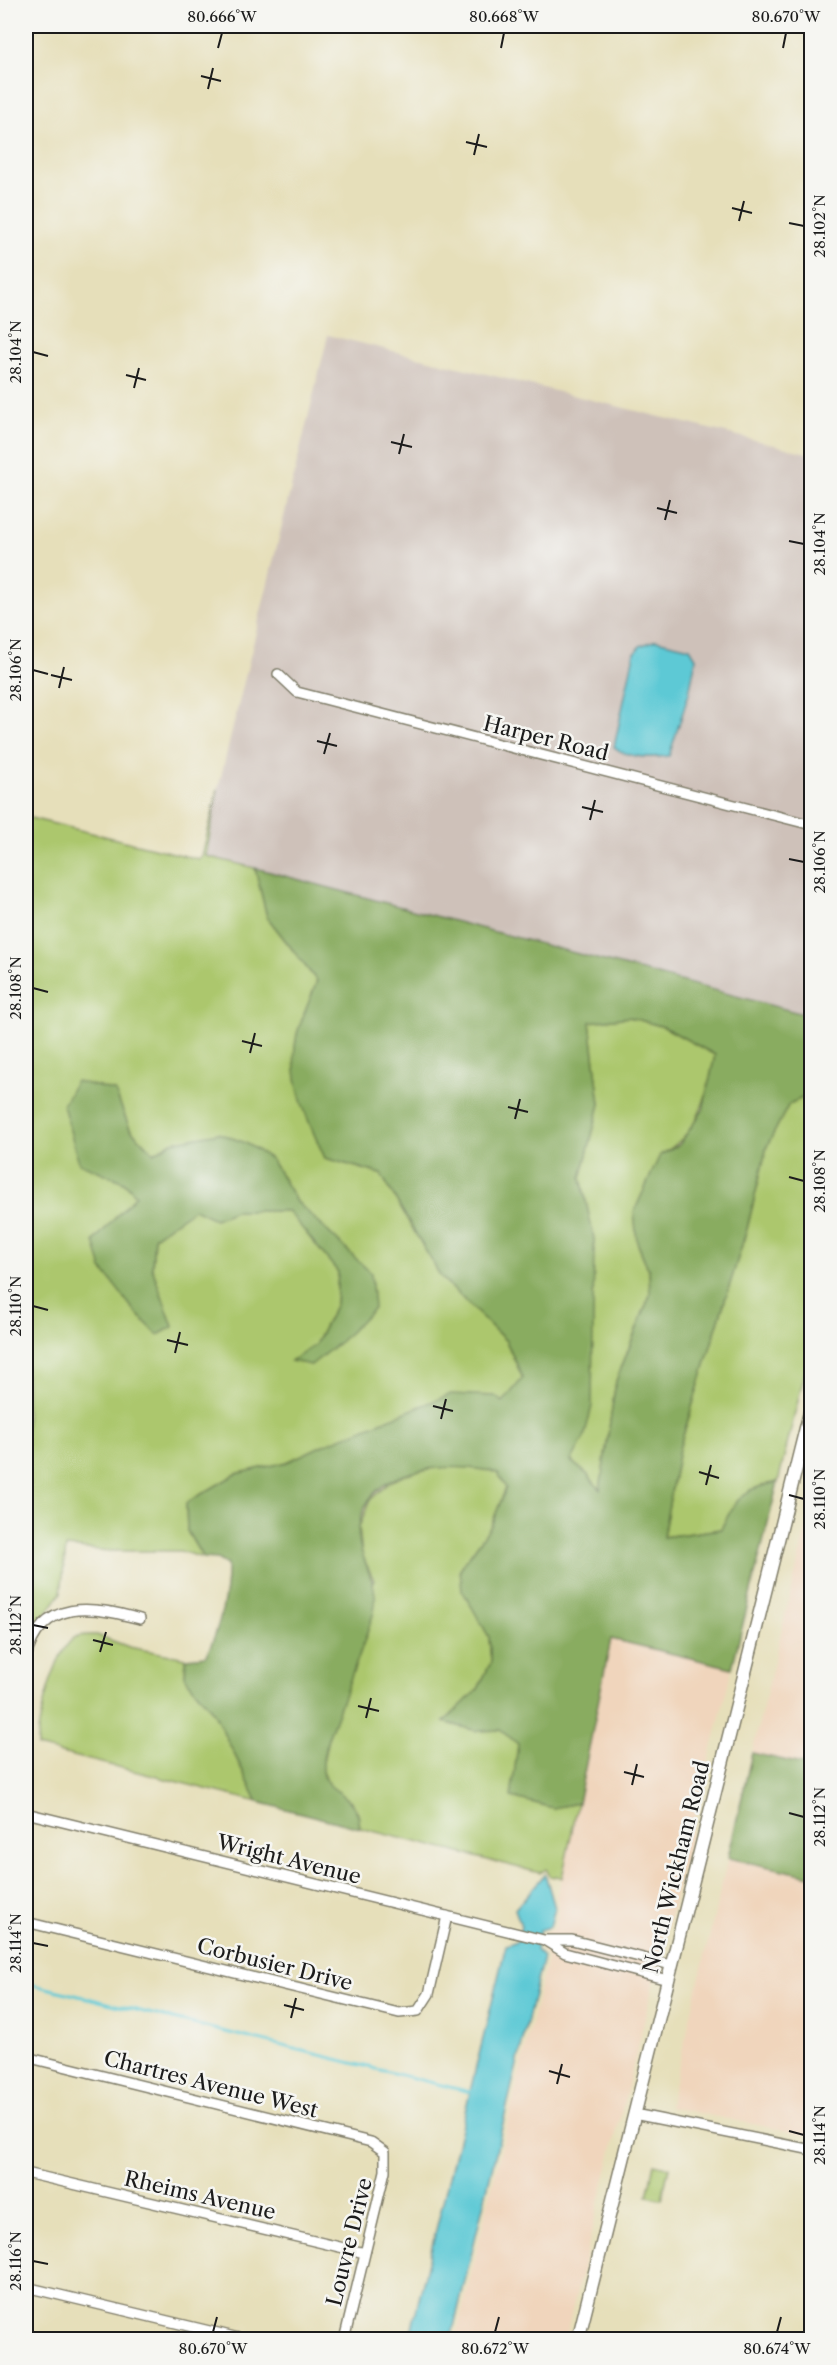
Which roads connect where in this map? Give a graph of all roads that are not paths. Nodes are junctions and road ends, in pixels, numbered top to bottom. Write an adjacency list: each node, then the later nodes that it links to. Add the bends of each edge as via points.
1 (279, 674): 2 (street, Harper Road, via 297,692)
2 (812, 825)
3 (812, 1404): 10 (main road, North Wickham Road)
4 (140, 1619): 5 (street, via 101,1608 70,1609 37,1631)
5 (26, 1658)
6 (26, 1813): 7 (street, Wright Avenue)
7 (447, 1916): 8 (street, Corbusier Drive, via 429,1994 418,2011 399,2013); 9 (street, Wright Avenue)
8 (26, 1922)
9 (544, 1940): 10 (street, Wright Avenue, via 572,1940); 11 (street, Wright Avenue, via 565,1953)
10 (671, 1965): 11 (main road, North Wickham Road)
11 (668, 1980): 13 (main road, North Wickham Road)
12 (26, 2057): 15 (street, Chartres Avenue West, via 371,2142)
13 (634, 2114): 14 (street); 21 (main road, North Wickham Road)
14 (812, 2150)
15 (385, 2152): 17 (street, Louvre Drive, via 385,2171)
16 (26, 2174): 17 (street, Rheims Avenue)
17 (365, 2253): 20 (street, Louvre Drive)
18 (26, 2287): 19 (street)
19 (247, 2340)
20 (344, 2340)
21 (578, 2340)

